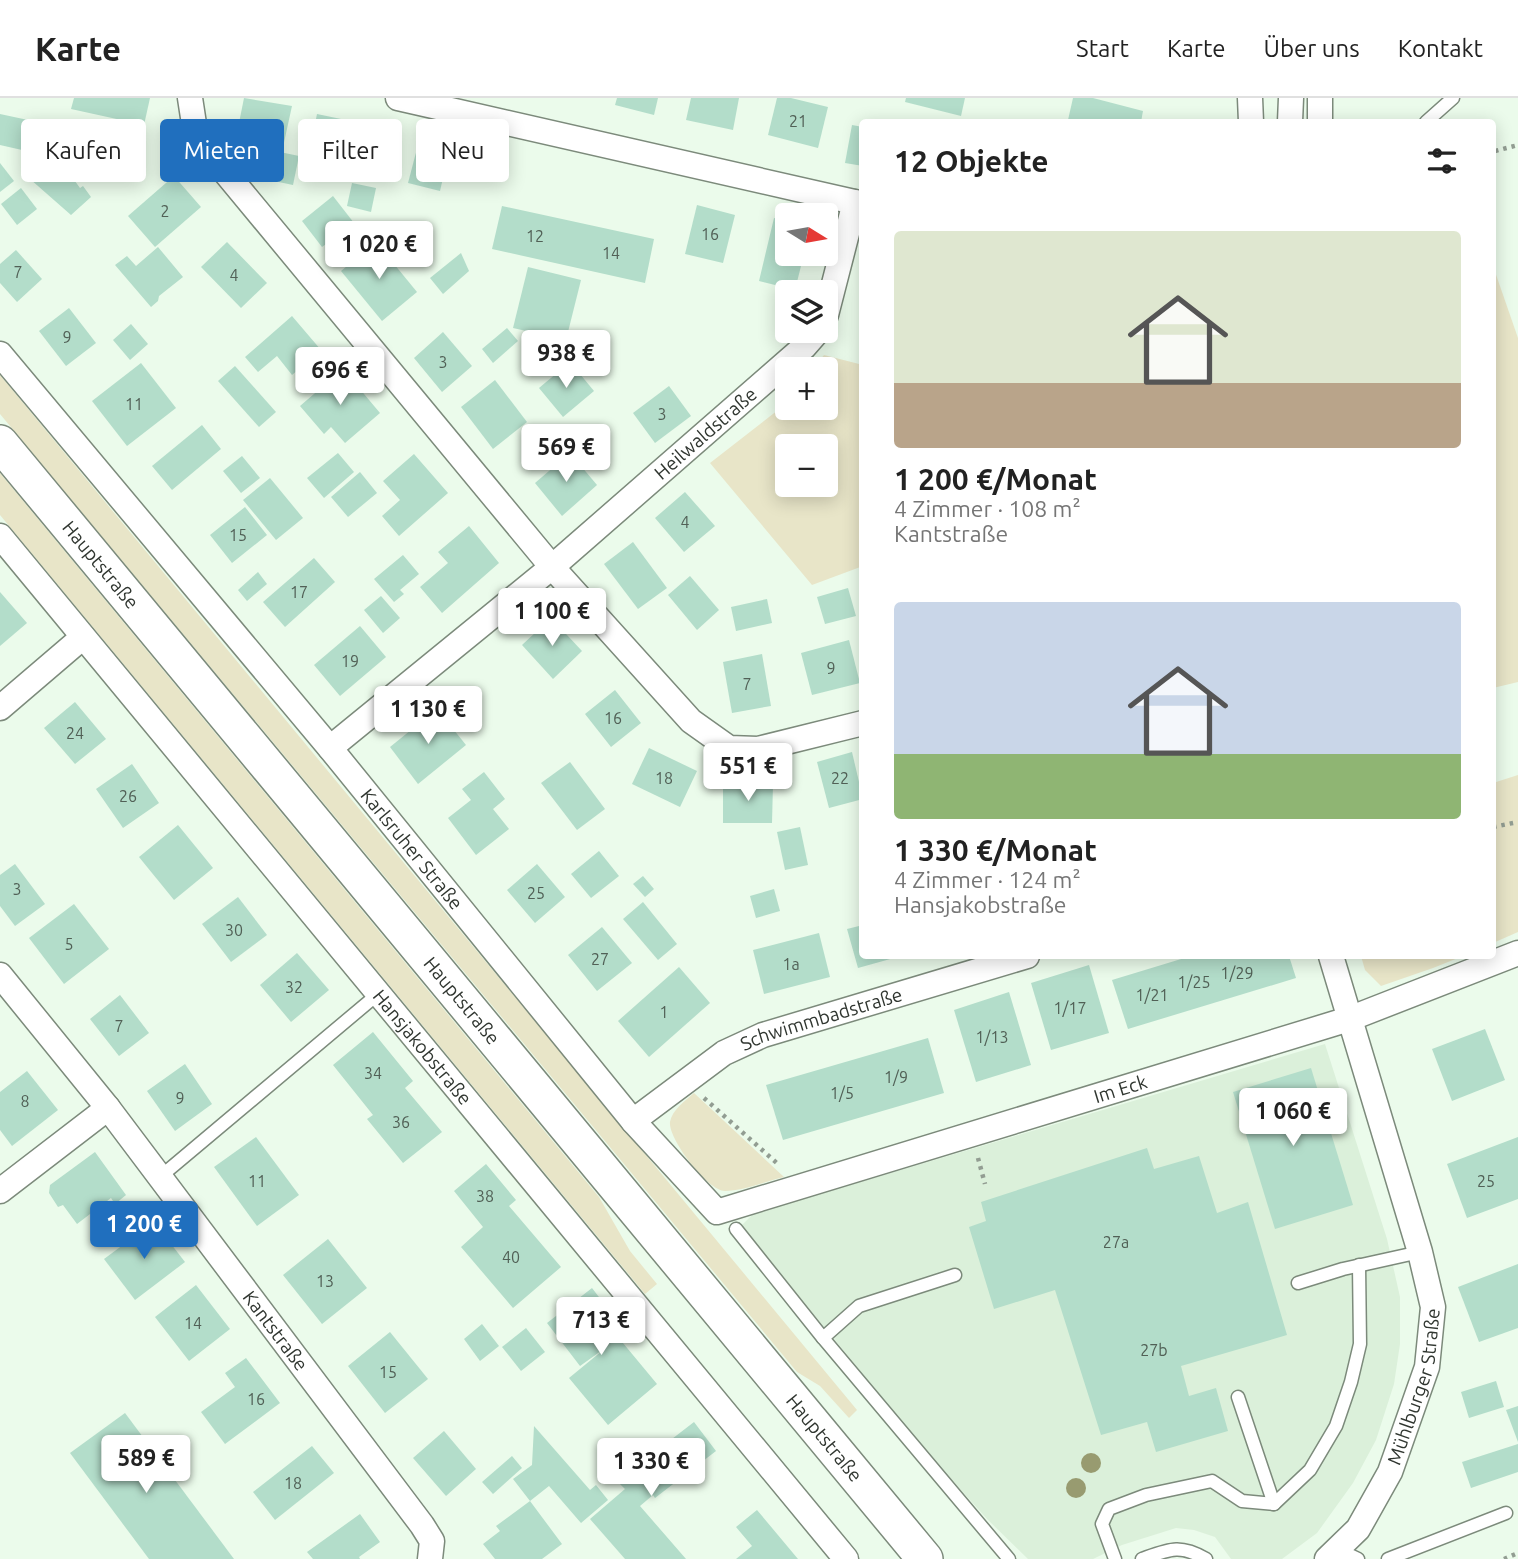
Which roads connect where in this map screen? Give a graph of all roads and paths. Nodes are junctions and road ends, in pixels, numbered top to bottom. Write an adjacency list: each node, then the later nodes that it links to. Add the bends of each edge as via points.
1 (190, 98): 20 (street, via 196,137)
2 (398, 98): 7 (street)
3 (1250, 98): 8 (street)
4 (1291, 98): 9 (street)
5 (1320, 98): 10 (street)
6 (1453, 98): 11 (lane)
7 (474, 106): 14 (street)
8 (1251, 119)
9 (1290, 119)
10 (1320, 119)
11 (1429, 119)
12 (1518, 145): 13 (path)
13 (1496, 151)
14 (859, 203): 15 (street)
15 (837, 280)
16 (808, 343): 20 (street, Heilwaldstraße)
17 (0, 354): 24 (street, Karlsruher Straße)
18 (0, 443): 53 (street, Hauptstraße)
19 (0, 536): 21 (street, Hansjakobstraße)
20 (552, 567): 23 (street, via 691,721 729,748 758,750); 24 (street, Heilwaldstraße)
21 (83, 637): 22 (street); 31 (street, Hansjakobstraße)
22 (0, 708)
23 (859, 724)
24 (330, 748): 35 (street, Karlsruher Straße)
25 (1518, 822): 26 (path)
26 (1496, 826)
27 (1518, 953): 32 (street, Im Eck)
28 (1017, 959): 33 (street, Schwimmbadstraße, via 763,1035 724,1054)
29 (1332, 959): 32 (street, Mühlburger Straße)
30 (0, 975): 34 (street, Kantstraße)
31 (378, 994): 36 (lane); 52 (street, Hansjakobstraße)
32 (1349, 1018): 37 (street, Im Eck); 41 (street, Mühlburger Straße)
33 (689, 1080): 35 (street, Schwimmbadstraße); 37 (path, via 788,1173)
34 (108, 1108): 36 (street, Kantstraße); 38 (street)
35 (633, 1121): 39 (street, Karlsruher Straße)
36 (160, 1177): 51 (street, Kantstraße, via 422,1525 432,1541)
37 (795, 1188): 39 (street, Im Eck)
38 (0, 1191)
39 (718, 1212)
40 (736, 1229): 45 (lane)
41 (1420, 1252): 42 (lane); 50 (street, Mühlburger Straße, via 1433,1307 1427,1367 1390,1472)
42 (1359, 1265): 44 (lane); 47 (lane, via 1360,1344 1336,1426 1310,1470)
43 (955, 1275): 45 (lane, via 859,1306)
44 (1298, 1283)
45 (823, 1338): 54 (lane)
46 (1238, 1397): 47 (lane)
47 (1274, 1504): 55 (lane, via 1242,1502 1212,1481 1146,1495 1109,1508 1102,1524)
48 (1506, 1513): 58 (lane)
49 (1518, 1553): 59 (path)
50 (1341, 1556)
51 (430, 1559)
52 (846, 1559)
53 (925, 1559)
54 (1009, 1559)
55 (1115, 1559)
56 (1142, 1559): 57 (lane, via 1167,1550 1189,1550)
57 (1206, 1559)
58 (1388, 1559)
59 (1504, 1559)

